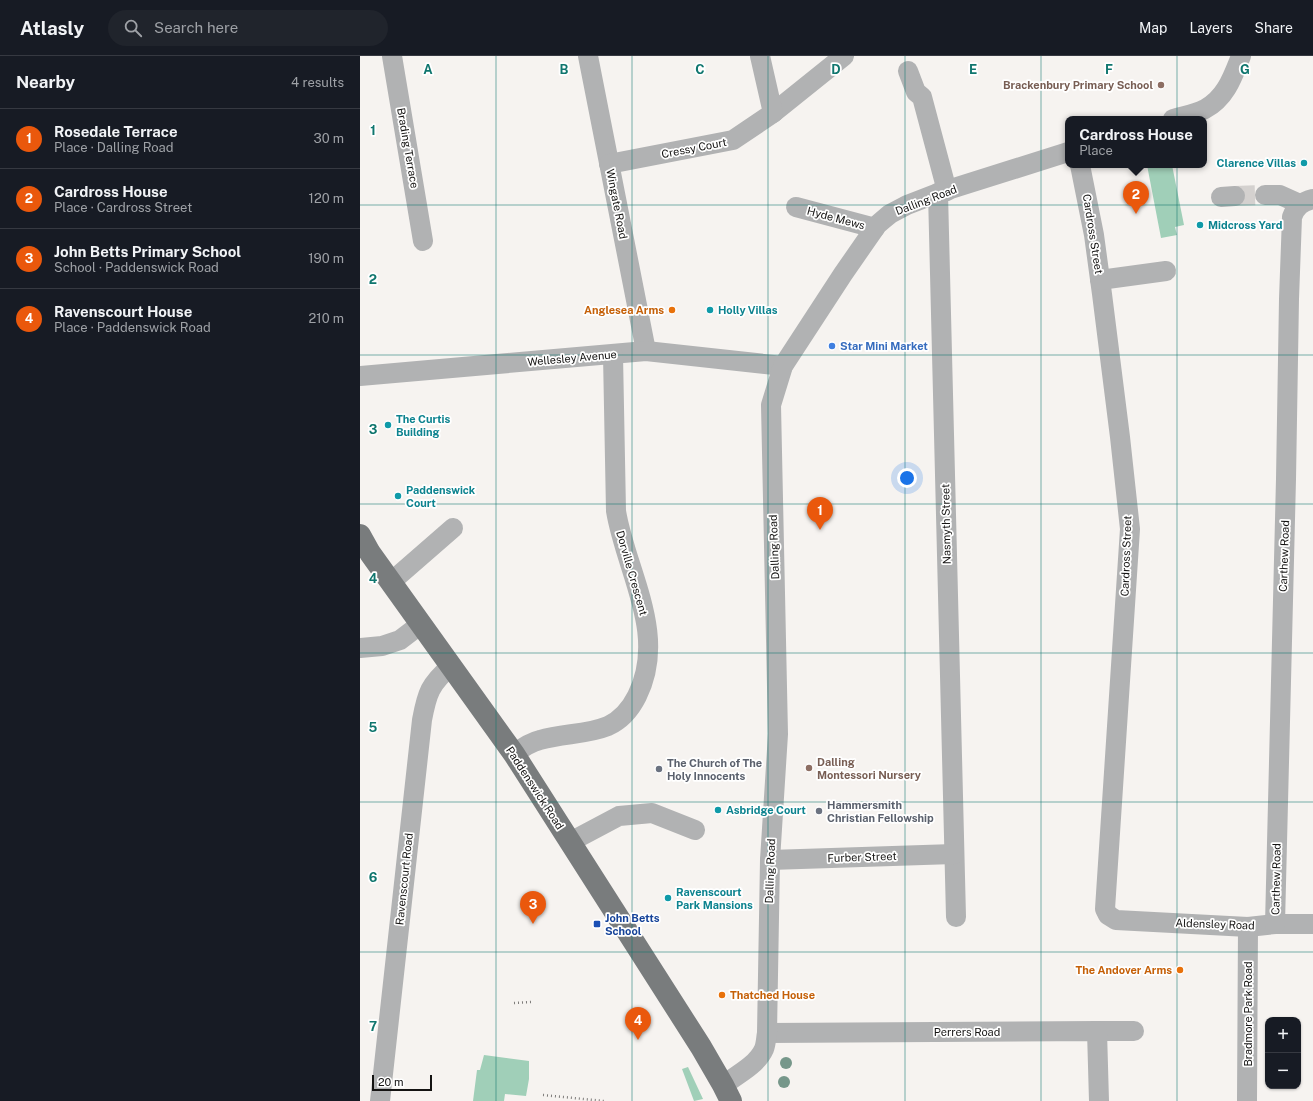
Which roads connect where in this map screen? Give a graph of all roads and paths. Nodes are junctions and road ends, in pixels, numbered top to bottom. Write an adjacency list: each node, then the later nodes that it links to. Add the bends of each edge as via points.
1 (392, 56): 17 (street, Brading Terrace)
2 (588, 56): 10 (street, Wingate Road)
3 (760, 56): 7 (street)
4 (844, 56): 7 (street, Cressy Court)
5 (1241, 56): 8 (street, via 1224,92 1205,109)
6 (908, 71): 12 (street, Nasmyth Street, via 916,92 922,97)
7 (772, 113): 10 (street, Cressy Court, via 733,140)
8 (1183, 116)
9 (1065, 153): 12 (street, Dalling Road)
10 (609, 164): 20 (street, Wingate Road)
11 (1081, 168): 19 (street, Cardross Street)
12 (943, 192): 16 (street, Dalling Road, via 890,214); 33 (street, Nasmyth Street)
13 (1265, 195): 14 (street, via 1280,195)
14 (1307, 202): 37 (street, Carthew Road, via 1295,210 1292,217)
15 (796, 207): 16 (street, Hyde Mews)
16 (875, 228): 22 (street, Dalling Road)
17 (423, 241)
18 (1166, 271): 19 (street)
19 (1100, 280): 36 (street, Cardross Street, via 1130,529 1105,899 1108,915)
20 (646, 351): 21 (street, Wellesley Avenue); 22 (street, Wellesley Avenue)
21 (613, 355): 23 (street, Wellesley Avenue); 30 (street, Dorville Crescent, via 616,511 619,531 643,605 647,627 649,645 645,676 634,702 625,714 610,725 590,732 540,740)
22 (783, 366): 34 (street, Dalling Road, via 771,405 778,734)
23 (360, 376)
24 (453, 528): 26 (street)
25 (360, 535): 26 (main road, Paddenswick Road)
26 (391, 582): 27 (main road, Paddenswick Road)
27 (421, 624): 28 (street, via 400,640 382,646); 29 (main road, Paddenswick Road)
28 (360, 648)
29 (452, 666): 30 (main road, Paddenswick Road); 48 (street, Ravenscourt Road, via 439,676 430,689 422,720)
30 (514, 754): 32 (main road, Paddenswick Road)
31 (695, 830): 32 (street, via 652,814 619,816)
32 (570, 842): 45 (main road, Paddenswick Road)
33 (954, 854): 34 (street, Furber Street); 35 (street, Nasmyth Street)
34 (770, 860): 44 (street, Dalling Road)
35 (956, 917)
36 (1116, 920): 39 (street, Aldensley Road)
37 (1275, 924): 38 (street, Aldensley Road); 39 (street, Aldensley Road)
38 (1313, 924)
39 (1248, 927): 51 (street, Bradmore Park Road)
40 (532, 1002): 41 (path)
41 (514, 1003)
42 (1097, 1031): 43 (street, Perrers Road); 44 (street, Perrers Road); 50 (street)
43 (1134, 1031)
44 (767, 1033): 46 (street, Dalling Road, via 761,1055)
45 (701, 1047): 46 (main road, Dalling Road)
46 (727, 1093)
47 (542, 1095): 49 (path)
48 (380, 1101)
49 (604, 1101)
50 (1099, 1101)
51 (1247, 1101)

